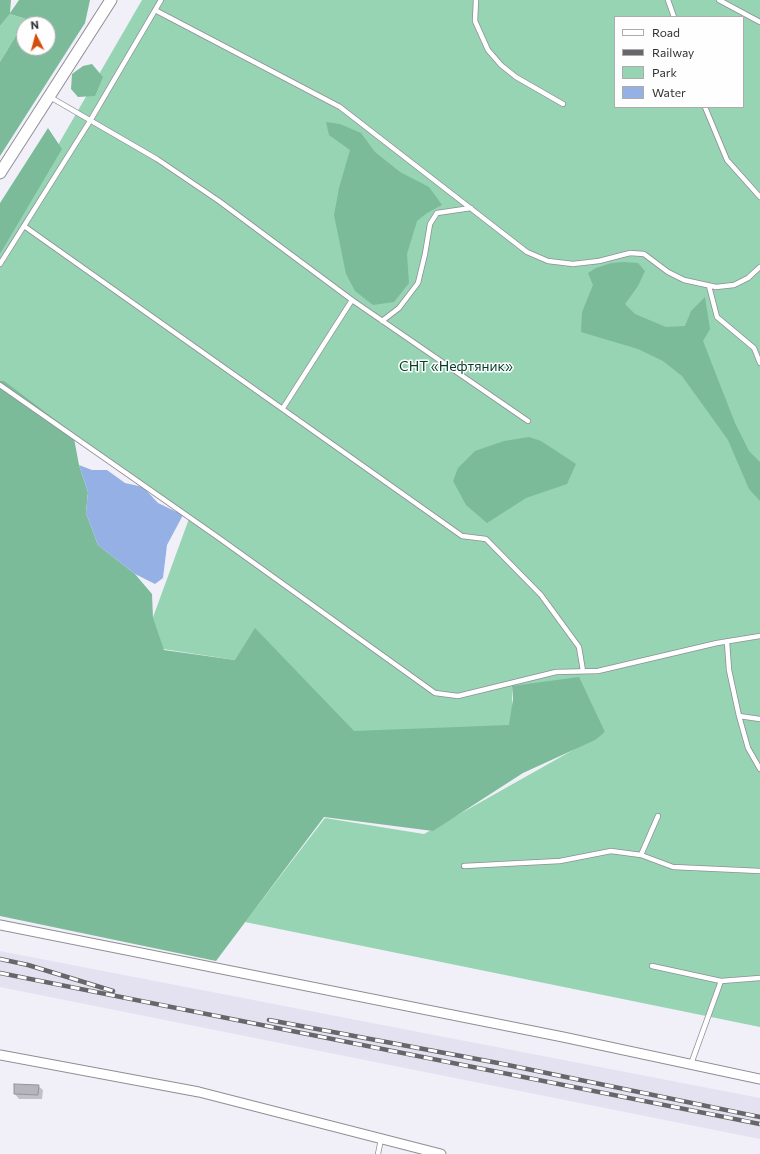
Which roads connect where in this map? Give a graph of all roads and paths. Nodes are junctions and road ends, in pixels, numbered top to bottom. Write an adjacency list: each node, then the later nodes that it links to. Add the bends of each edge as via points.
1 (111, 0): 9 (street)
2 (161, 0): 6 (lane)
3 (476, 0): 10 (lane, via 475,21 488,50 500,65)
4 (668, 0): 7 (lane)
5 (720, 0): 8 (lane)
6 (155, 10): 12 (lane); 15 (lane, via 340,107)
7 (674, 16)
8 (760, 22)
9 (49, 96): 12 (lane); 13 (street)
10 (563, 104)
11 (705, 108): 14 (lane, via 727,160)
12 (90, 121): 16 (lane); 20 (lane, via 157,159 219,201)
13 (0, 173)
14 (760, 197)
15 (471, 208): 19 (lane, via 527,252 548,261 599,262 630,253 644,254 668,272 684,280); 21 (lane, via 437,213 430,224 418,283 399,308)
16 (24, 226): 17 (lane); 24 (lane)
17 (0, 264)
18 (760, 267): 19 (lane, via 748,278 734,285)
19 (709, 286): 22 (lane, via 717,317 754,348)
20 (352, 300): 21 (lane); 24 (lane)
21 (382, 321): 25 (lane)
22 (760, 363)
23 (0, 385): 28 (lane, via 435,693 458,696 556,672)
24 (282, 408): 28 (lane, via 462,536 486,539 541,595 579,647)
25 (528, 421)
26 (760, 636): 27 (lane)
27 (728, 642): 28 (lane, via 598,671); 29 (lane, via 729,670)
28 (583, 671)
29 (739, 716): 30 (lane); 31 (lane, via 748,748)
30 (760, 719)
31 (760, 769)
32 (658, 816): 33 (lane)
33 (641, 855): 34 (lane, via 612,851 560,861); 35 (lane, via 673,867)
34 (464, 866)
35 (760, 871)
36 (0, 925): 41 (street)
37 (652, 966): 39 (lane)
38 (760, 978): 39 (lane)
39 (721, 981): 41 (lane)
40 (0, 1055): 43 (street, via 199,1092)
41 (691, 1064): 42 (street)
42 (760, 1079)
43 (381, 1139): 44 (lane); 45 (street)
44 (378, 1154)
45 (441, 1154)

